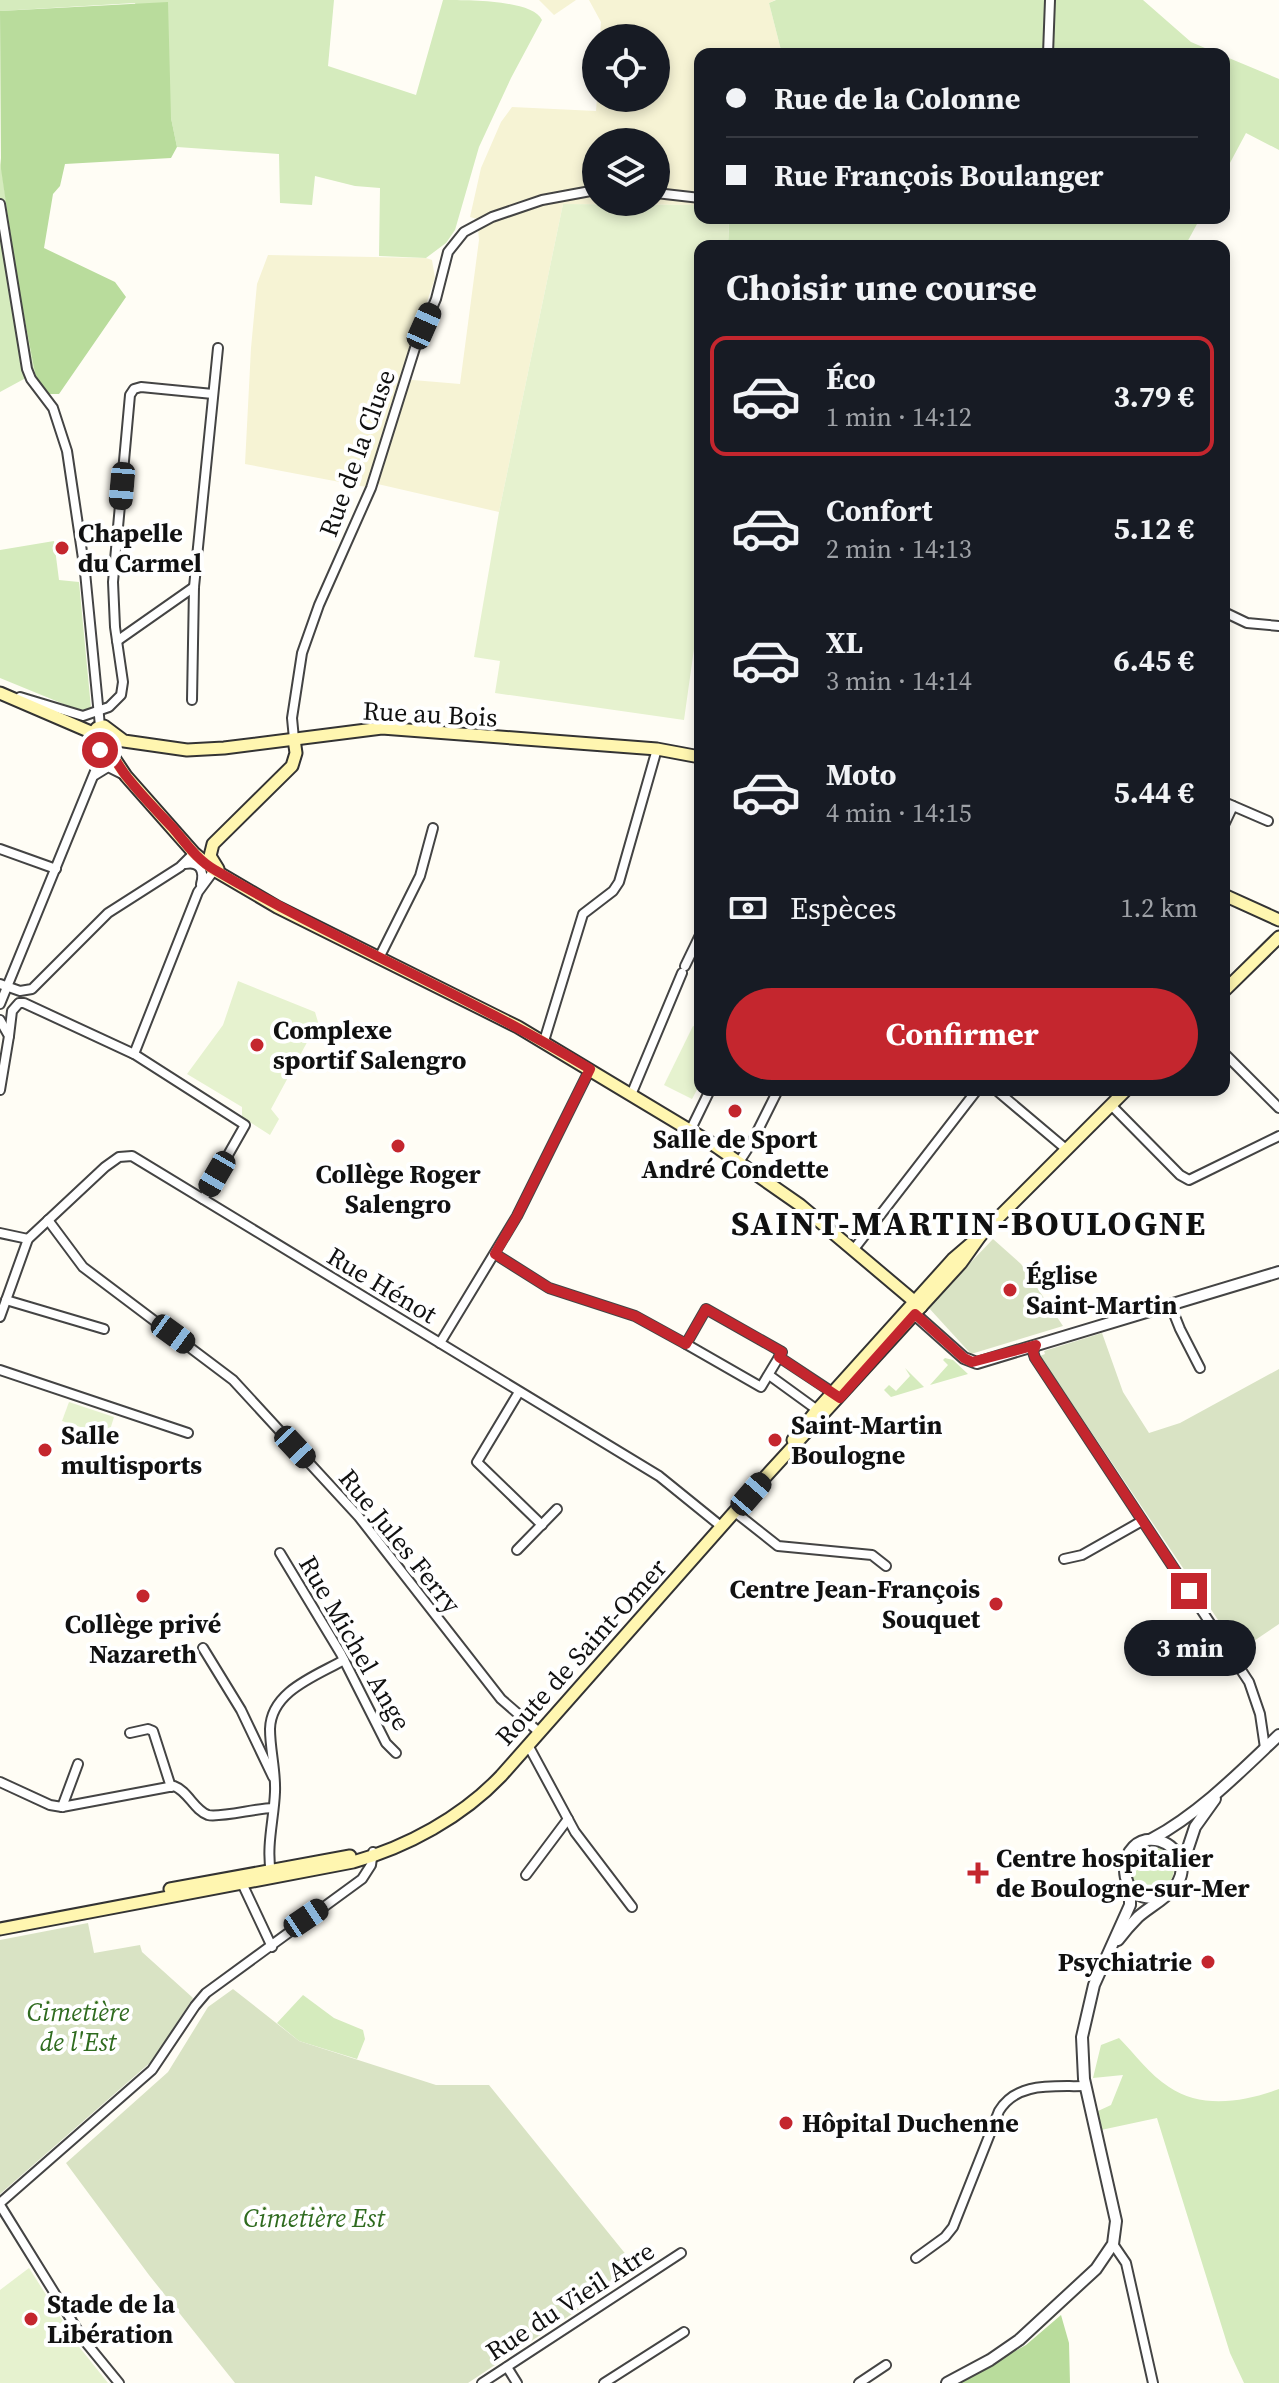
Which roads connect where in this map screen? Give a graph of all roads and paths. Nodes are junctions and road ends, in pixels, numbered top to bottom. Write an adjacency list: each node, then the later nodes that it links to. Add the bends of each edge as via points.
1 (1050, 0): 2 (street)
2 (1048, 48)
3 (582, 193): 18 (street, Rue de la Cluse, via 484,220 464,232 448,252 371,488 308,636 297,674)
4 (670, 195): 5 (street)
5 (694, 197)
6 (0, 204): 15 (street, via 27,369 53,408 67,451)
7 (218, 348): 8 (street)
8 (213, 394): 9 (street); 12 (street, via 141,387 130,395 113,582)
9 (194, 587): 12 (street); 14 (street)
10 (1230, 615): 11 (street, via 1247,623)
11 (1279, 626)
12 (117, 641): 15 (street, via 122,691 116,702)
13 (0, 692): 15 (street, via 79,715); 16 (main road)
14 (192, 700)
15 (99, 712): 16 (street)
16 (97, 730): 17 (main road, via 108,727); 19 (main road, via 94,740)
17 (113, 733): 18 (main road, Rue au Bois, via 127,742 187,750); 19 (main road, via 111,743)
18 (294, 739): 20 (main road, Rue au Bois, via 382,728); 28 (main road, via 292,766)
19 (102, 746): 22 (main road); 23 (street)
20 (657, 749): 21 (main road, Rue au Bois); 45 (street, via 619,882 583,914)
21 (694, 756)
22 (126, 776): 23 (street, via 106,767); 27 (main road)
23 (92, 779): 32 (street)
24 (1230, 805): 25 (street)
25 (1268, 821)
26 (433, 828): 39 (street, via 420,876)
27 (185, 842): 28 (street, via 200,848); 30 (main road)
28 (213, 844): 33 (main road, via 210,856)
29 (0, 849): 32 (street)
30 (194, 853): 31 (street); 33 (main road)
31 (183, 865): 34 (street, via 201,868); 41 (street, via 108,913 32,989)
32 (56, 869): 41 (street)
33 (217, 870): 34 (street); 39 (main road)
34 (198, 892): 46 (street)
35 (1230, 898): 36 (main road)
36 (1279, 920)
37 (1279, 937): 40 (main road)
38 (694, 948): 51 (street)
39 (379, 958): 45 (main road)
40 (1230, 985)
41 (4, 986): 42 (street)
42 (0, 1004)
43 (0, 1020): 44 (street)
44 (9, 1036): 46 (street, via 12,1011 22,1003); 47 (street)
45 (544, 1041): 49 (main road)
46 (134, 1054): 63 (street, via 245,1125)
47 (3, 1056): 50 (street)
48 (1230, 1059): 58 (street)
49 (590, 1069): 51 (main road); 68 (street)
50 (0, 1090)
51 (631, 1095): 59 (main road)
52 (707, 1096): 59 (street)
53 (775, 1096): 62 (street)
54 (972, 1096): 67 (street)
55 (1003, 1096): 61 (street)
56 (1120, 1096): 57 (main road, Route de Saint-Omer)
57 (1111, 1105): 60 (street, via 1189,1180); 61 (main road, Route de Saint-Omer)
58 (1279, 1108)
59 (690, 1131): 62 (main road)
60 (1279, 1136)
61 (1066, 1149): 72 (main road, Route de Saint-Omer, via 957,1255)
62 (739, 1162): 67 (main road)
63 (203, 1199): 64 (street, Rue Hénot, via 126,1155); 75 (street, Rue Hénot)
64 (48, 1220): 66 (street, Rue Hénot); 97 (street, Rue Jules Ferry, via 83,1267 233,1380 359,1517 501,1699)
65 (0, 1233): 66 (street)
66 (28, 1239): 70 (street)
67 (854, 1249): 72 (main road)
68 (495, 1254): 75 (street); 76 (street, via 549,1288 635,1316)
69 (1279, 1272): 71 (street)
70 (6, 1300): 73 (street); 74 (street)
71 (1170, 1304): 77 (street); 79 (street)
72 (915, 1308): 77 (street, via 972,1362); 83 (main road, Route de Saint-Omer)
73 (0, 1317)
74 (104, 1329)
75 (440, 1343): 82 (street, Rue Hénot)
76 (686, 1344): 78 (street, via 706,1309 782,1352); 81 (street, via 761,1387)
77 (1036, 1345): 88 (street, via 1035,1358)
78 (779, 1357): 81 (street); 83 (street)
79 (1200, 1368)
80 (0, 1370): 85 (street)
81 (769, 1375): 84 (street)
82 (519, 1392): 89 (street, via 477,1462); 90 (street, Rue Hénot, via 659,1476)
83 (836, 1395): 84 (main road, Route de Saint-Omer)
84 (820, 1412): 87 (main road, Route de Saint-Omer)
85 (188, 1433)
86 (557, 1509): 89 (street)
87 (735, 1512): 90 (main road, Route de Saint-Omer); 94 (street, via 778,1546 872,1555)
88 (1142, 1521): 93 (street, via 1082,1555); 101 (street, via 1249,1682)
89 (542, 1525): 91 (street)
90 (722, 1527): 97 (main road, Route de Saint-Omer)
91 (517, 1550)
92 (280, 1553): 96 (street, Rue Michel Ange)
93 (1064, 1559)
94 (886, 1566)
95 (203, 1648): 105 (street)
96 (344, 1660): 102 (street, Rue Michel Ange); 105 (street, via 290,1691 277,1706 270,1728)
97 (539, 1732): 100 (main road, Route de Saint-Omer)
98 (130, 1733): 107 (street, via 153,1731)
99 (1279, 1735): 101 (street)
100 (528, 1745): 110 (street); 112 (main road, Route de Saint-Omer, via 483,1793 444,1821)
101 (1265, 1748): 104 (street)
102 (396, 1753)
103 (78, 1764): 108 (street)
104 (1233, 1779): 111 (street); 113 (street, via 1203,1814)
105 (275, 1781): 109 (street)
106 (0, 1782): 108 (street)
107 (171, 1787): 108 (street); 109 (street, via 210,1815)
108 (62, 1807)
109 (273, 1808): 114 (street)
110 (568, 1819): 115 (street); 119 (street)
111 (1151, 1840): 113 (street, via 1173,1849); 117 (street, via 1137,1845 1127,1857 1124,1870)
112 (372, 1858): 114 (main road, Route de Saint-Omer); 122 (street, via 358,1882)
113 (1182, 1868): 118 (street, via 1177,1885)
114 (271, 1874): 116 (main road, Route de Saint-Omer)
115 (526, 1875)
116 (240, 1880): 120 (main road, Route de Saint-Omer); 121 (main road); 122 (street)
117 (1130, 1887): 118 (street, via 1144,1897); 123 (street, via 1130,1905)
118 (1165, 1895): 123 (street, via 1129,1926)
119 (632, 1907)
120 (0, 1921)
121 (0, 1929)
122 (272, 1947): 125 (street, via 203,1997 156,2066)
123 (1102, 1965): 124 (street, via 1083,2025)
124 (1085, 2086): 126 (street, via 1116,2221); 128 (street, via 1028,2089 1008,2097 953,2227)
125 (0, 2204): 132 (street, via 83,2339)
126 (1113, 2244): 137 (street, via 1096,2269 1019,2340); 138 (street, via 1126,2263)
127 (681, 2253): 131 (street, Rue du Vieil Atre)
128 (916, 2258)
129 (684, 2332): 135 (street)
130 (886, 2365): 136 (street)
131 (507, 2367): 133 (street, Rue du Vieil Atre); 134 (street)
132 (119, 2383)
133 (482, 2383)
134 (517, 2383)
135 (604, 2383)
136 (859, 2383)
137 (947, 2383)
138 (1153, 2383)

